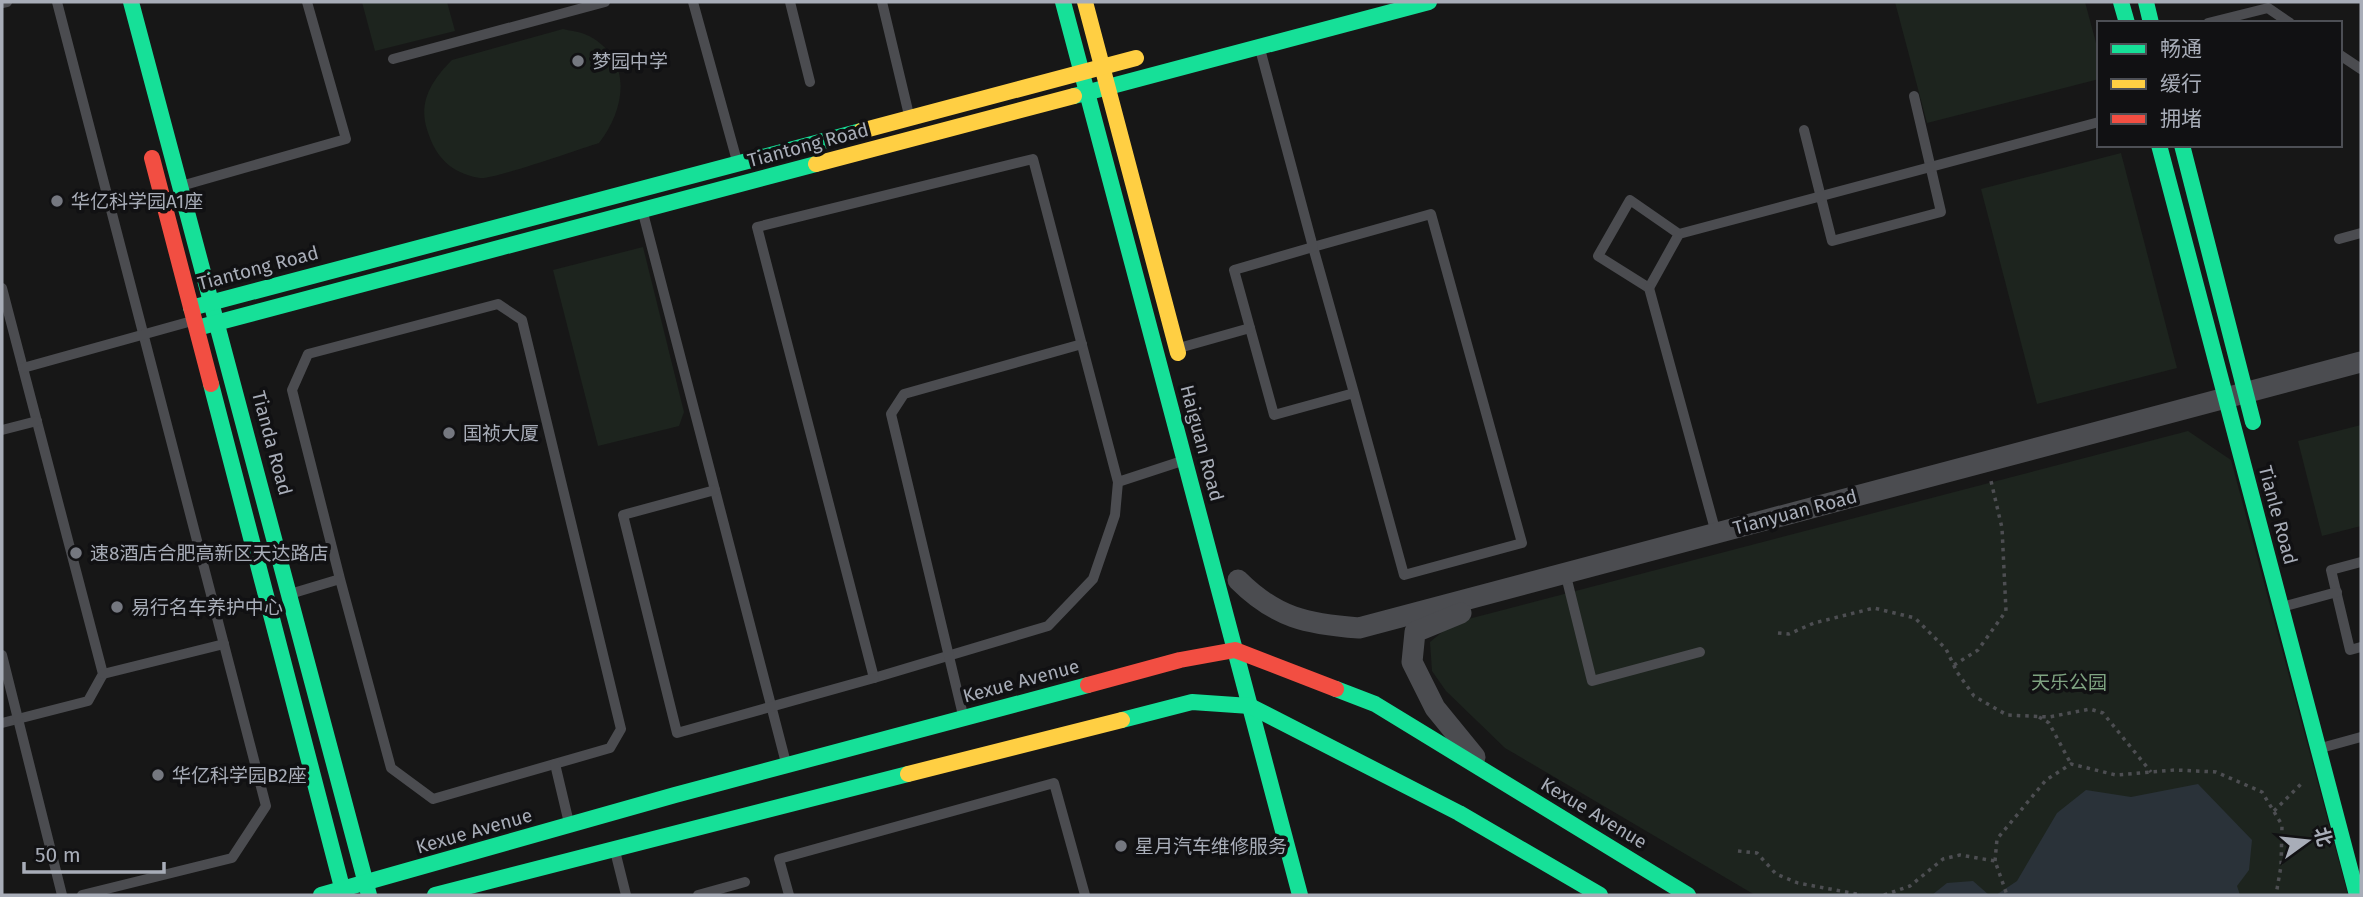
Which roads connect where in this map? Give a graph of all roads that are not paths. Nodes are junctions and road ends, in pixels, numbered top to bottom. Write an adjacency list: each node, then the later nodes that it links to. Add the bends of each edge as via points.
1 (57, 2): 52 (lane)
2 (131, 2): 36 (street, Tianda Road)
3 (307, 2): 36 (lane, via 346,139)
4 (606, 2): 20 (lane)
5 (693, 2): 34 (lane)
6 (790, 2): 24 (lane)
7 (882, 2): 28 (lane)
8 (1063, 2): 23 (street, Haiguan Road)
9 (1085, 2): 21 (street, Haiguan Road)
10 (1429, 2): 17 (street, Tiantong Road)
11 (2121, 2): 13 (street)
12 (2146, 2): 14 (street)
13 (2126, 21)
14 (2151, 21)
15 (2216, 21): 16 (lane, via 2267,8)
16 (2287, 21)
17 (1260, 47): 25 (street, Tiantong Road); 44 (lane)
18 (1154, 54): 21 (street, Tiantong Road)
19 (2342, 56): 22 (lane)
20 (393, 59)
21 (1102, 67): 23 (street, Tiantong Road); 25 (street, Haiguan Road)
22 (2361, 69)
23 (1082, 73): 26 (street, Haiguan Road); 28 (street, Tiantong Road)
24 (810, 82)
25 (1108, 87): 26 (street, Tiantong Road); 54 (street, Haiguan Road)
26 (1087, 93): 40 (street, Tiantong Road); 64 (street, Haiguan Road)
27 (1913, 96): 35 (lane)
28 (909, 118): 34 (street, Tiantong Road)
29 (2097, 123): 35 (lane)
30 (1804, 130): 39 (lane)
31 (148, 141): 38 (street)
32 (2160, 147): 60 (street, Tianle Road)
33 (2182, 147): 60 (street, Tianle Road)
34 (737, 163): 37 (street, Tiantong Road)
35 (1930, 167): 39 (lane); 39 (lane, via 1941,212 1832,241)
36 (181, 186): 38 (lane); 47 (street, Tianda Road)
37 (636, 190): 40 (lane); 47 (street, Tiantong Road)
38 (161, 192): 48 (street)
39 (1821, 196): 42 (lane)
40 (643, 210): 49 (street, Tiantong Road); 66 (lane)
41 (2361, 233): 43 (lane)
42 (1679, 234): 46 (lane); 46 (lane, via 1630,200 1598,256)
43 (2339, 239)
44 (1313, 247): 51 (lane, via 1234,270); 59 (lane); 59 (lane, via 1431,214 1522,543 1404,575)
45 (2, 288): 50 (lane)
46 (1649, 288): 67 (lane)
47 (213, 302): 48 (street, Tiantong Road); 49 (street, Tianda Road)
48 (194, 319): 49 (street, Tiantong Road); 52 (lane); 74 (street)
49 (218, 322): 73 (street, Tianda Road)
50 (6, 323): 56 (lane)
51 (1250, 328): 54 (lane); 59 (lane, via 1274,415)
52 (141, 335): 56 (lane); 78 (lane)
53 (1082, 344): 65 (lane); 83 (lane, via 904,394 891,414); 86 (lane, via 1033,159 757,227)
54 (1177, 349): 57 (street, Haiguan Road)
55 (2361, 362): 60 (street, Tianyuan Road)
56 (23, 368): 61 (lane)
57 (1184, 374)
58 (2361, 376): 60 (street, Tianyuan Road)
59 (1354, 393)
60 (2238, 403): 63 (street, Tianle Road); 67 (street, Tianyuan Road); 71 (street, Tianyuan Road, via 1990,475); 76 (street, Tianle Road)
61 (37, 421): 62 (lane); 85 (lane)
62 (2, 430)
63 (2256, 433)
64 (1185, 460): 65 (lane); 80 (street, Haiguan Road)
65 (1118, 482): 83 (lane, via 1115,515 1093,579 1048,626)
66 (715, 489): 88 (lane); 88 (lane, via 623,515 677,733)
67 (1716, 533): 71 (street, Tianyuan Road)
68 (2361, 562): 72 (lane, via 2332,570)
69 (1236, 573): 71 (street, Tianyuan Road, via 1259,601 1277,612 1316,624 1359,628); 75 (street)
70 (340, 579): 73 (lane); 96 (lane, via 391,768 433,799); 96 (lane, via 292,390 308,354 498,304 522,320 621,729 610,748)
71 (1567, 579): 81 (lane, via 1592,681); 98 (street, Tianyuan Road, via 1444,618 1415,632 1412,662 1435,708)
72 (2337, 592): 76 (lane); 79 (lane, via 2350,650)
73 (290, 594): 74 (lane); 102 (street, Tianda Road)
74 (267, 600): 103 (street)
75 (1245, 607)
76 (2281, 607): 95 (street, Tianle Road)
77 (1252, 633): 84 (street)
78 (224, 644): 85 (lane); 105 (lane, via 266,806 232,859)
79 (2361, 647)
80 (1235, 650): 84 (street, Kexue Avenue); 87 (street, Haiguan Road); 90 (street, Kexue Avenue, via 1180,660)
81 (1700, 652)
82 (2, 655): 89 (lane)
83 (951, 655): 86 (lane); 90 (lane)
84 (1259, 660): 91 (street); 98 (street, Kexue Avenue, via 1375,705)
85 (103, 674): 89 (lane, via 88,701)
86 (874, 678): 88 (lane)
87 (1250, 706): 91 (street); 100 (street, via 1192,702); 112 (street, Haiguan Road)
88 (772, 708): 97 (lane)
89 (18, 718): 92 (lane); 104 (lane)
90 (964, 718): 97 (street, Kexue Avenue)
91 (1275, 720): 94 (street); 113 (street, via 1459,813)
92 (2, 723)
93 (2361, 737): 95 (lane)
94 (1282, 747)
95 (2318, 749): 115 (street, Tianle Road)
96 (555, 764): 99 (lane)
97 (787, 765): 99 (street, Kexue Avenue)
98 (1490, 775): 114 (street, Kexue Avenue)
99 (569, 825): 102 (street, Kexue Avenue)
100 (614, 849): 107 (street); 108 (lane)
101 (745, 882): 109 (lane)
102 (368, 890): 103 (street, Kexue Avenue)
103 (344, 892): 106 (street, Kexue Avenue)
104 (62, 895)
105 (82, 895)
106 (321, 895)
107 (435, 895)
108 (626, 895)
109 (698, 895)
110 (789, 895): 111 (lane, via 779,859 1054,783)
111 (1085, 895)
112 (1300, 895)
113 (1600, 895)
114 (1688, 895)
115 (2357, 895)

